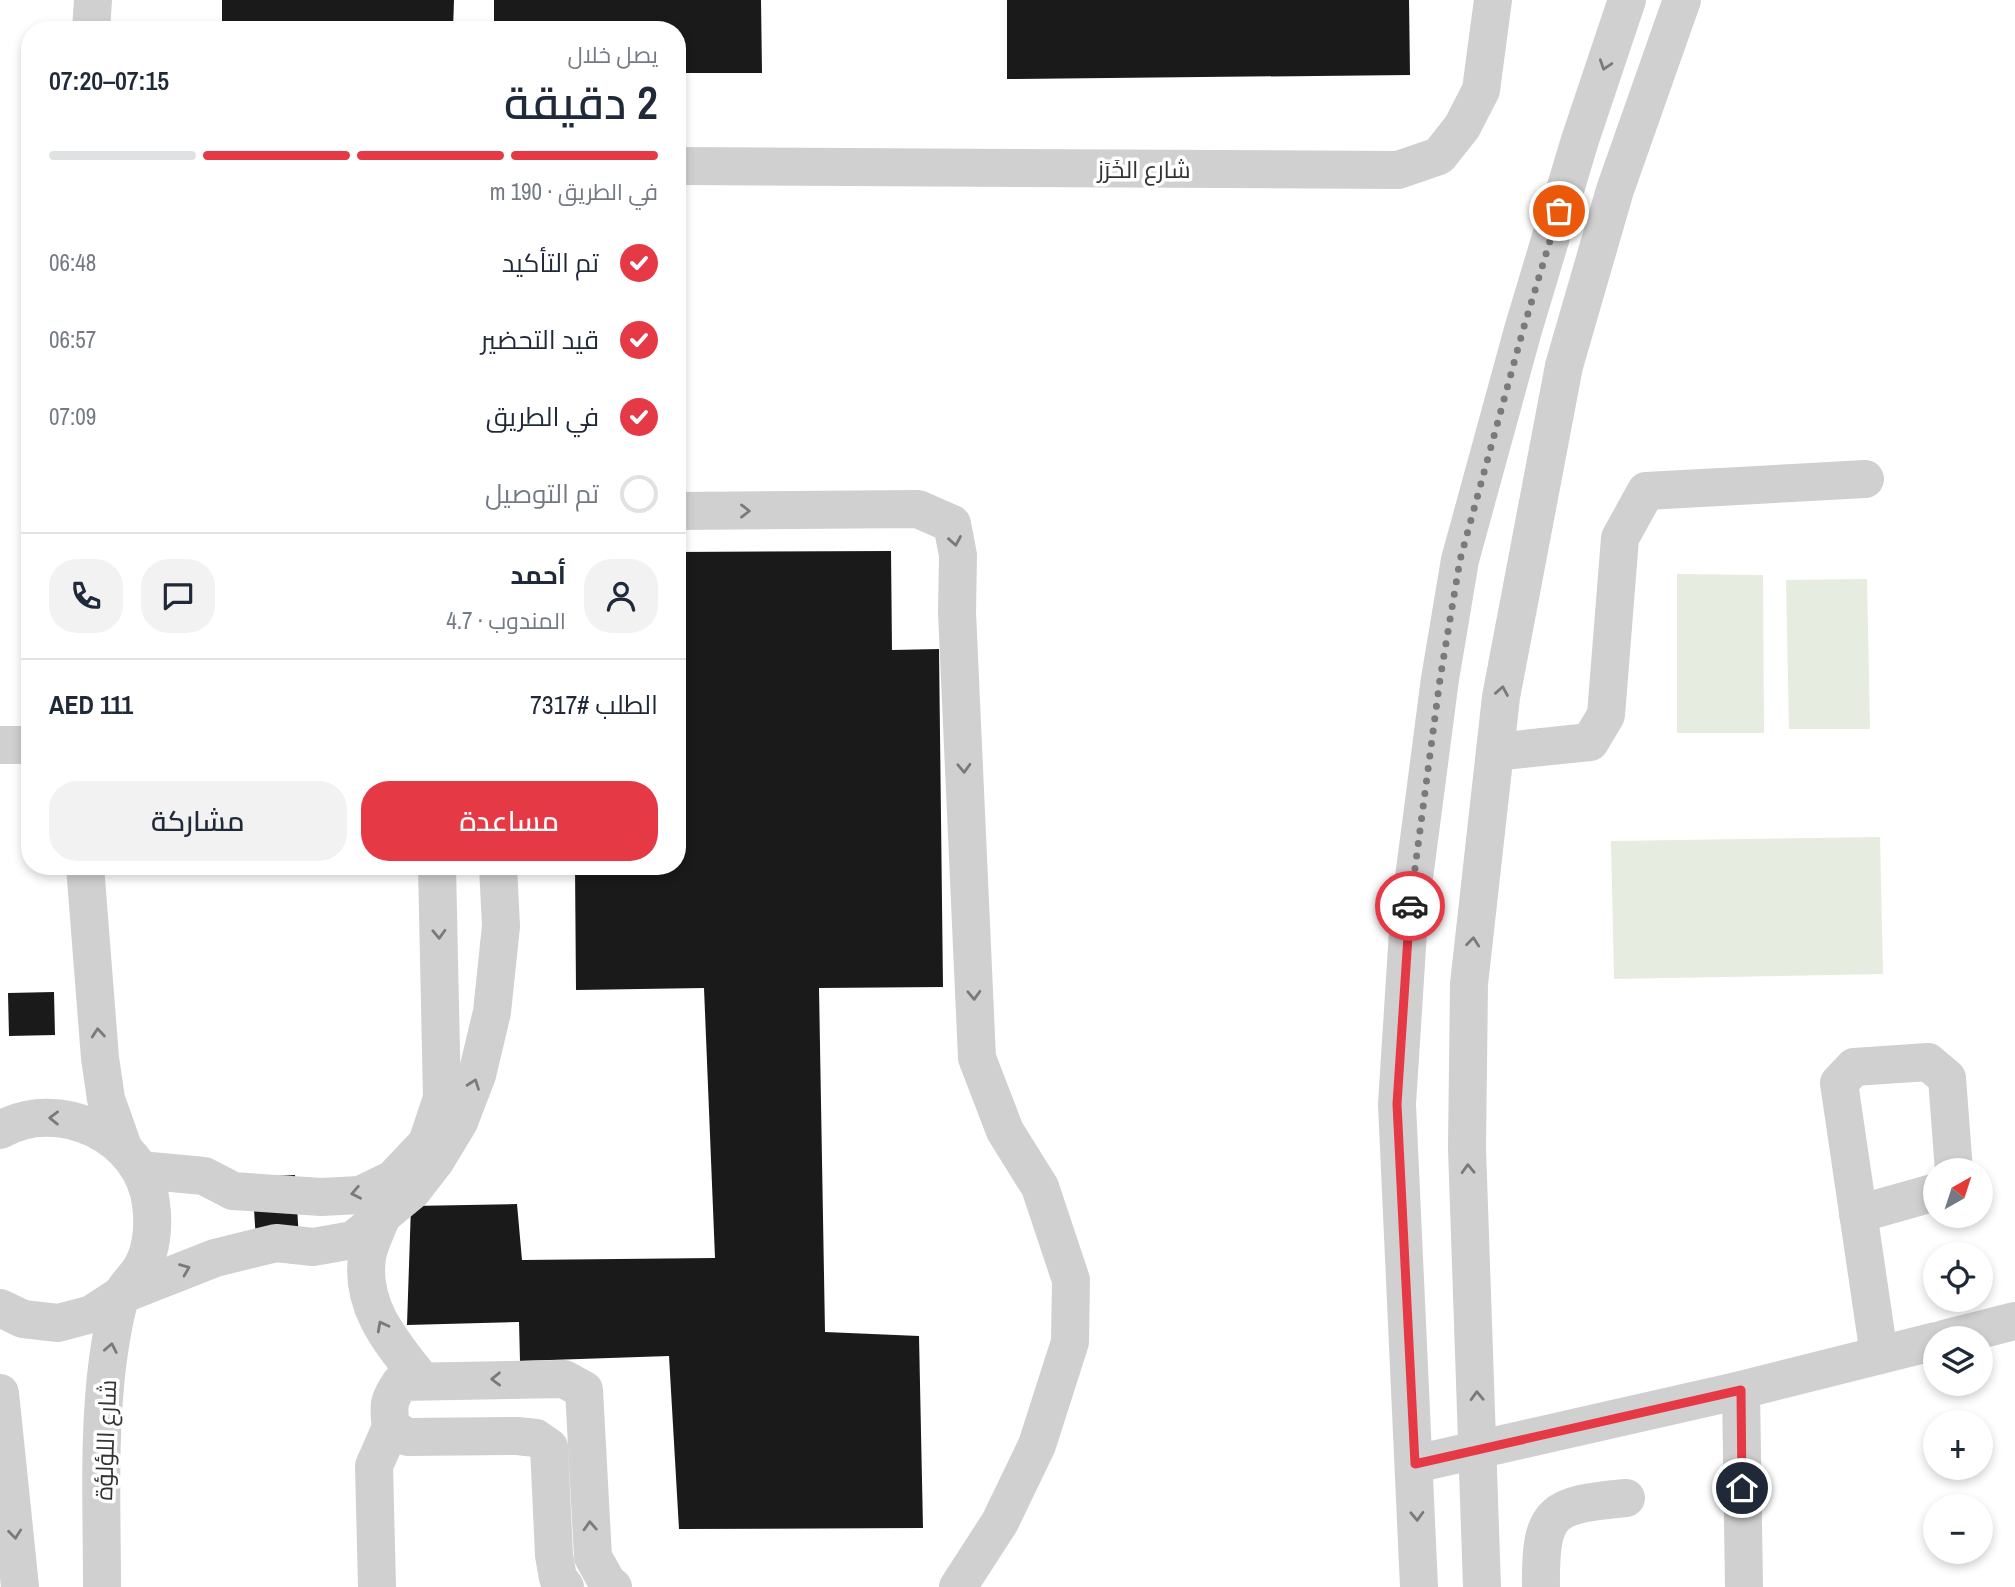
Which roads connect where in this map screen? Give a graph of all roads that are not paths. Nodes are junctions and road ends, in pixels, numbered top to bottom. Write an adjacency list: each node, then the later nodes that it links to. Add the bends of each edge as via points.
1 (93, 0): 5 (street)
2 (1493, 0): 6 (street, شارع الخَرَز, via 1481,90 1462,127 1439,156 1398,170)
3 (1627, 0): 32 (street, one-way to 32, via 1523,330 1460,560 1440,679 1409,916 1397,1104)
4 (1682, 0): 11 (street, one-way to 4, via 1501,697 1564,366 1615,190)
5 (92, 21)
6 (686, 166)
7 (1865, 479): 11 (street, via 1646,491 1620,538 1606,715 1590,742)
8 (686, 511): 41 (street, one-way to 41, via 918,509 952,524 958,555 977,1058 1005,1131 1040,1187 1071,1280 1070,1342 1037,1446 1000,1522)
9 (21, 745): 10 (street)
10 (0, 746)
11 (1495, 752): 31 (street, one-way to 11, via 1467,1148 1469,984)
12 (86, 875): 16 (street, one-way to 12, via 107,1099 100,1058)
13 (437, 875): 16 (street, one-way to 16, via 442,1098 427,1143 393,1179 360,1195 233,1191 204,1176)
14 (498, 875): 20 (street, one-way to 14, via 412,1191 436,1160 459,1122 477,1075 492,1012 501,926)
15 (0, 1130): 16 (street, one-way to 15, via 96,1128 66,1118 34,1118)
16 (131, 1158): 21 (street, via 151,1201 152,1235 142,1268)
17 (1953, 1158): 19 (street, via 1947,1078 1928,1062 1854,1068 1839,1083)
18 (1923, 1196): 19 (street)
19 (1858, 1214): 26 (street)
20 (382, 1216): 21 (street, one-way to 20, via 215,1258 276,1243 313,1247 353,1240); 27 (street, one-way to 20, via 390,1340 369,1302 367,1256)
21 (121, 1294): 22 (street, via 92,1314 58,1323 23,1319); 37 (street, شارع اللؤلؤة, one-way to 21, via 103,1430 108,1359)
22 (0, 1308)
23 (2015, 1321): 24 (street)
24 (1993, 1327)
25 (1923, 1344): 26 (street)
26 (1878, 1355): 28 (street)
27 (422, 1381): 30 (street, via 401,1382 391,1396); 40 (street, one-way to 27, via 593,1557 584,1390 565,1379)
28 (1741, 1390): 31 (street); 43 (street)
29 (0, 1393): 36 (street, one-way to 36)
30 (391, 1427): 38 (street, via 374,1466); 39 (street, via 407,1437 517,1436 536,1438 549,1447 554,1555 558,1578)
31 (1479, 1450): 32 (street); 34 (street)
32 (1415, 1464): 42 (street, one-way to 42)
33 (1626, 1498): 35 (street, via 1576,1504 1556,1516 1541,1547)
34 (1482, 1574): 35 (street, via 1522,1572)
35 (1541, 1584)
36 (20, 1587)
37 (102, 1587)
38 (377, 1587)
39 (565, 1587)
40 (613, 1587)
41 (958, 1587)
42 (1419, 1587)
43 (1745, 1587)

